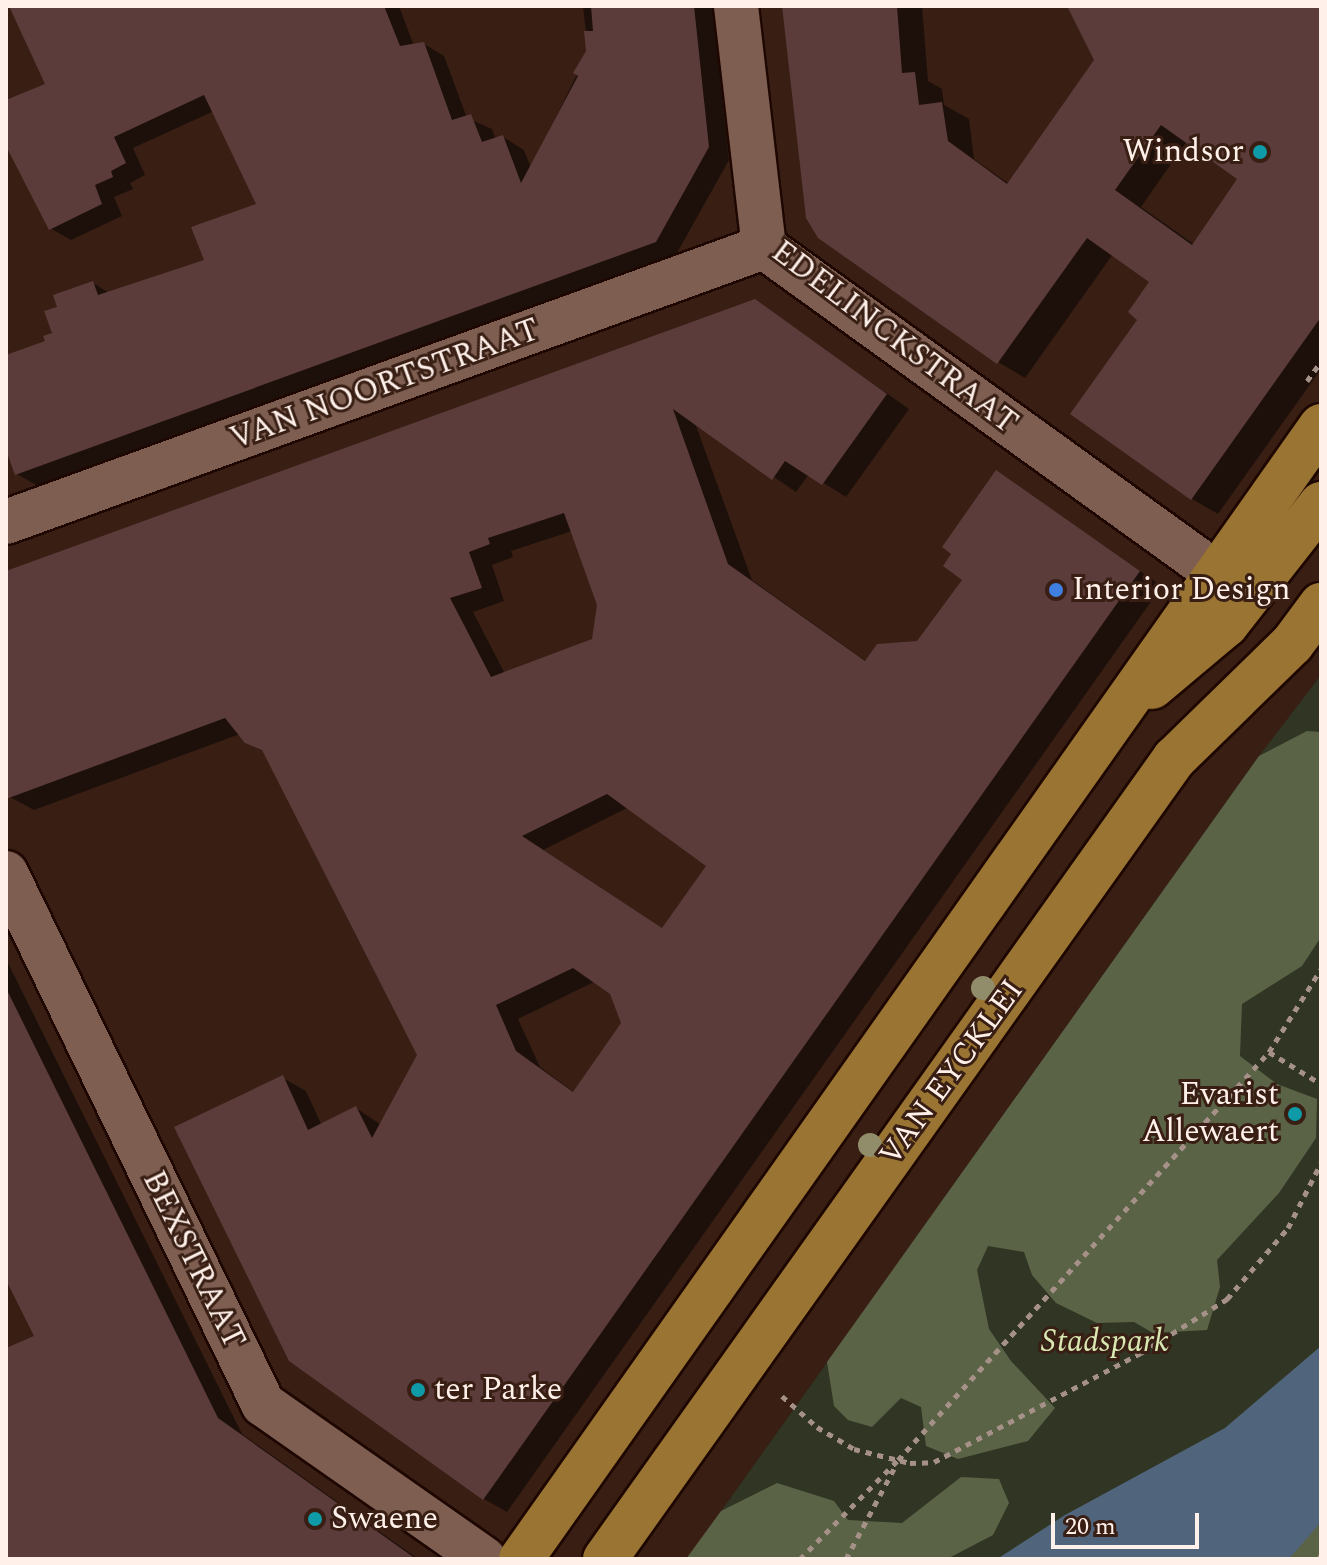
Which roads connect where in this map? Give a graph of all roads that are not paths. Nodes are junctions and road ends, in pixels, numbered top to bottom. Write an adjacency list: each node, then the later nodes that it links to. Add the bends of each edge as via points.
1 (736, 6): 2 (street, EDELINCKSTRAAT)
2 (764, 247): 5 (street, VAN NOORTSTRAAT); 6 (street, EDELINCKSTRAAT)
3 (1321, 426): 6 (main road)
4 (1321, 504): 8 (main road, via 1226,625 1188,661)
5 (6, 522)
6 (1216, 573): 8 (main road)
7 (1321, 605): 12 (main road, VAN EYCKLEI, via 1292,644 1174,759)
8 (1115, 714): 11 (main road)
9 (6, 873): 10 (street, BEXSTRAAT, via 263,1404)
10 (484, 1559)
11 (521, 1559)
12 (605, 1559)

